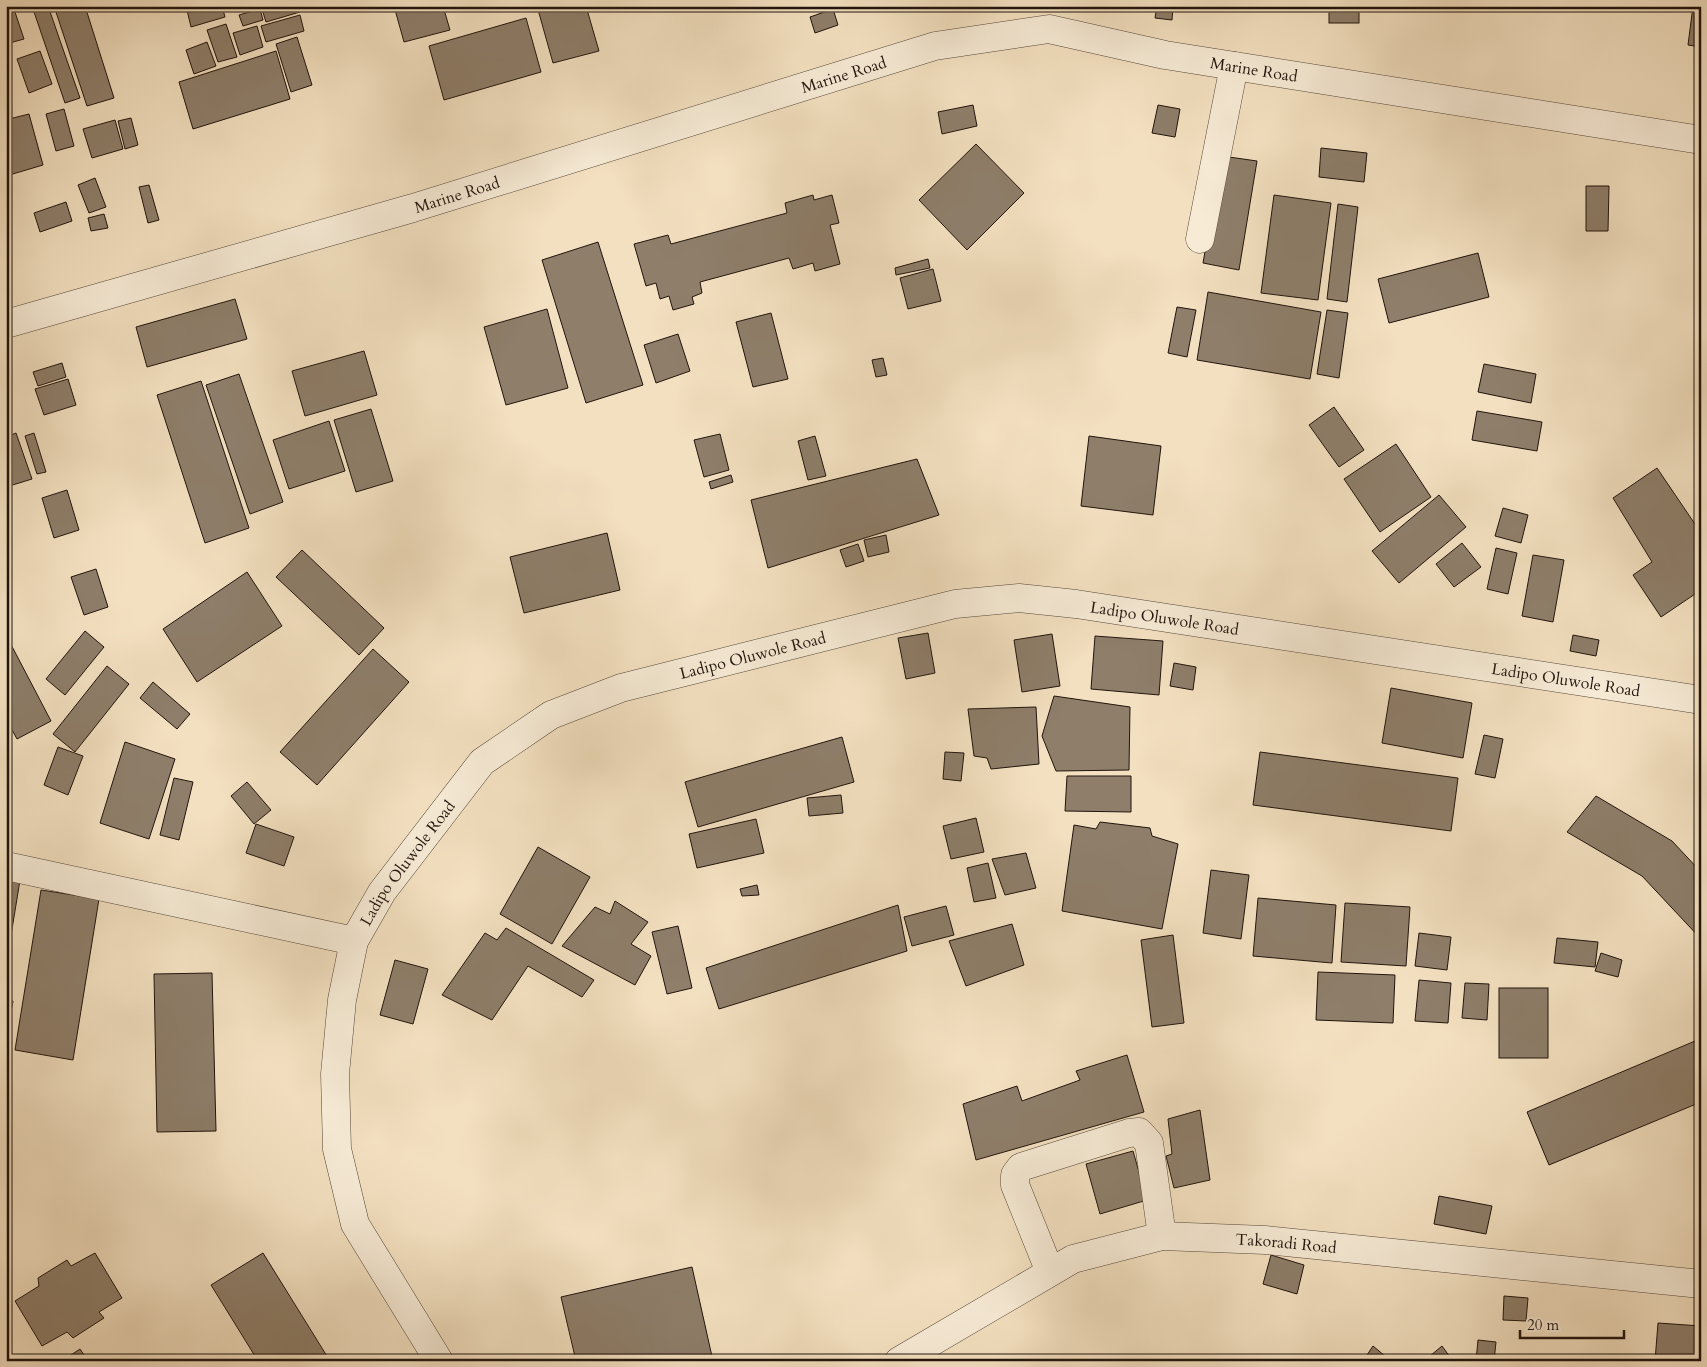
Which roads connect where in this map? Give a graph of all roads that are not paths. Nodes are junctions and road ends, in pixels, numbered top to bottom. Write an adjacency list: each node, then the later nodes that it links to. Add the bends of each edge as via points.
1 (1234, 66): 2 (street, Marine Road); 3 (street); 4 (street, Marine Road, via 1048,30 935,46 413,208)
2 (1701, 140)
3 (1200, 239)
4 (6, 324)
5 (1701, 700): 7 (street, Ladipo Oluwole Road, via 1076,604 1019,598 955,604 621,688 551,715 482,762 382,892)
6 (6, 866): 7 (street)
7 (354, 940): 11 (street, Ladipo Oluwole Road, via 342,1000 335,1074 337,1149 355,1224)
8 (1162, 1236): 9 (street, Takoradi Road, via 1073,1259); 9 (street, via 1150,1143 1138,1132 1021,1167 1015,1175 1015,1185); 10 (street, Takoradi Road, via 1265,1240)
9 (1050, 1272): 12 (street, Takoradi Road)
10 (1701, 1284)
11 (439, 1361)
12 (899, 1361)

